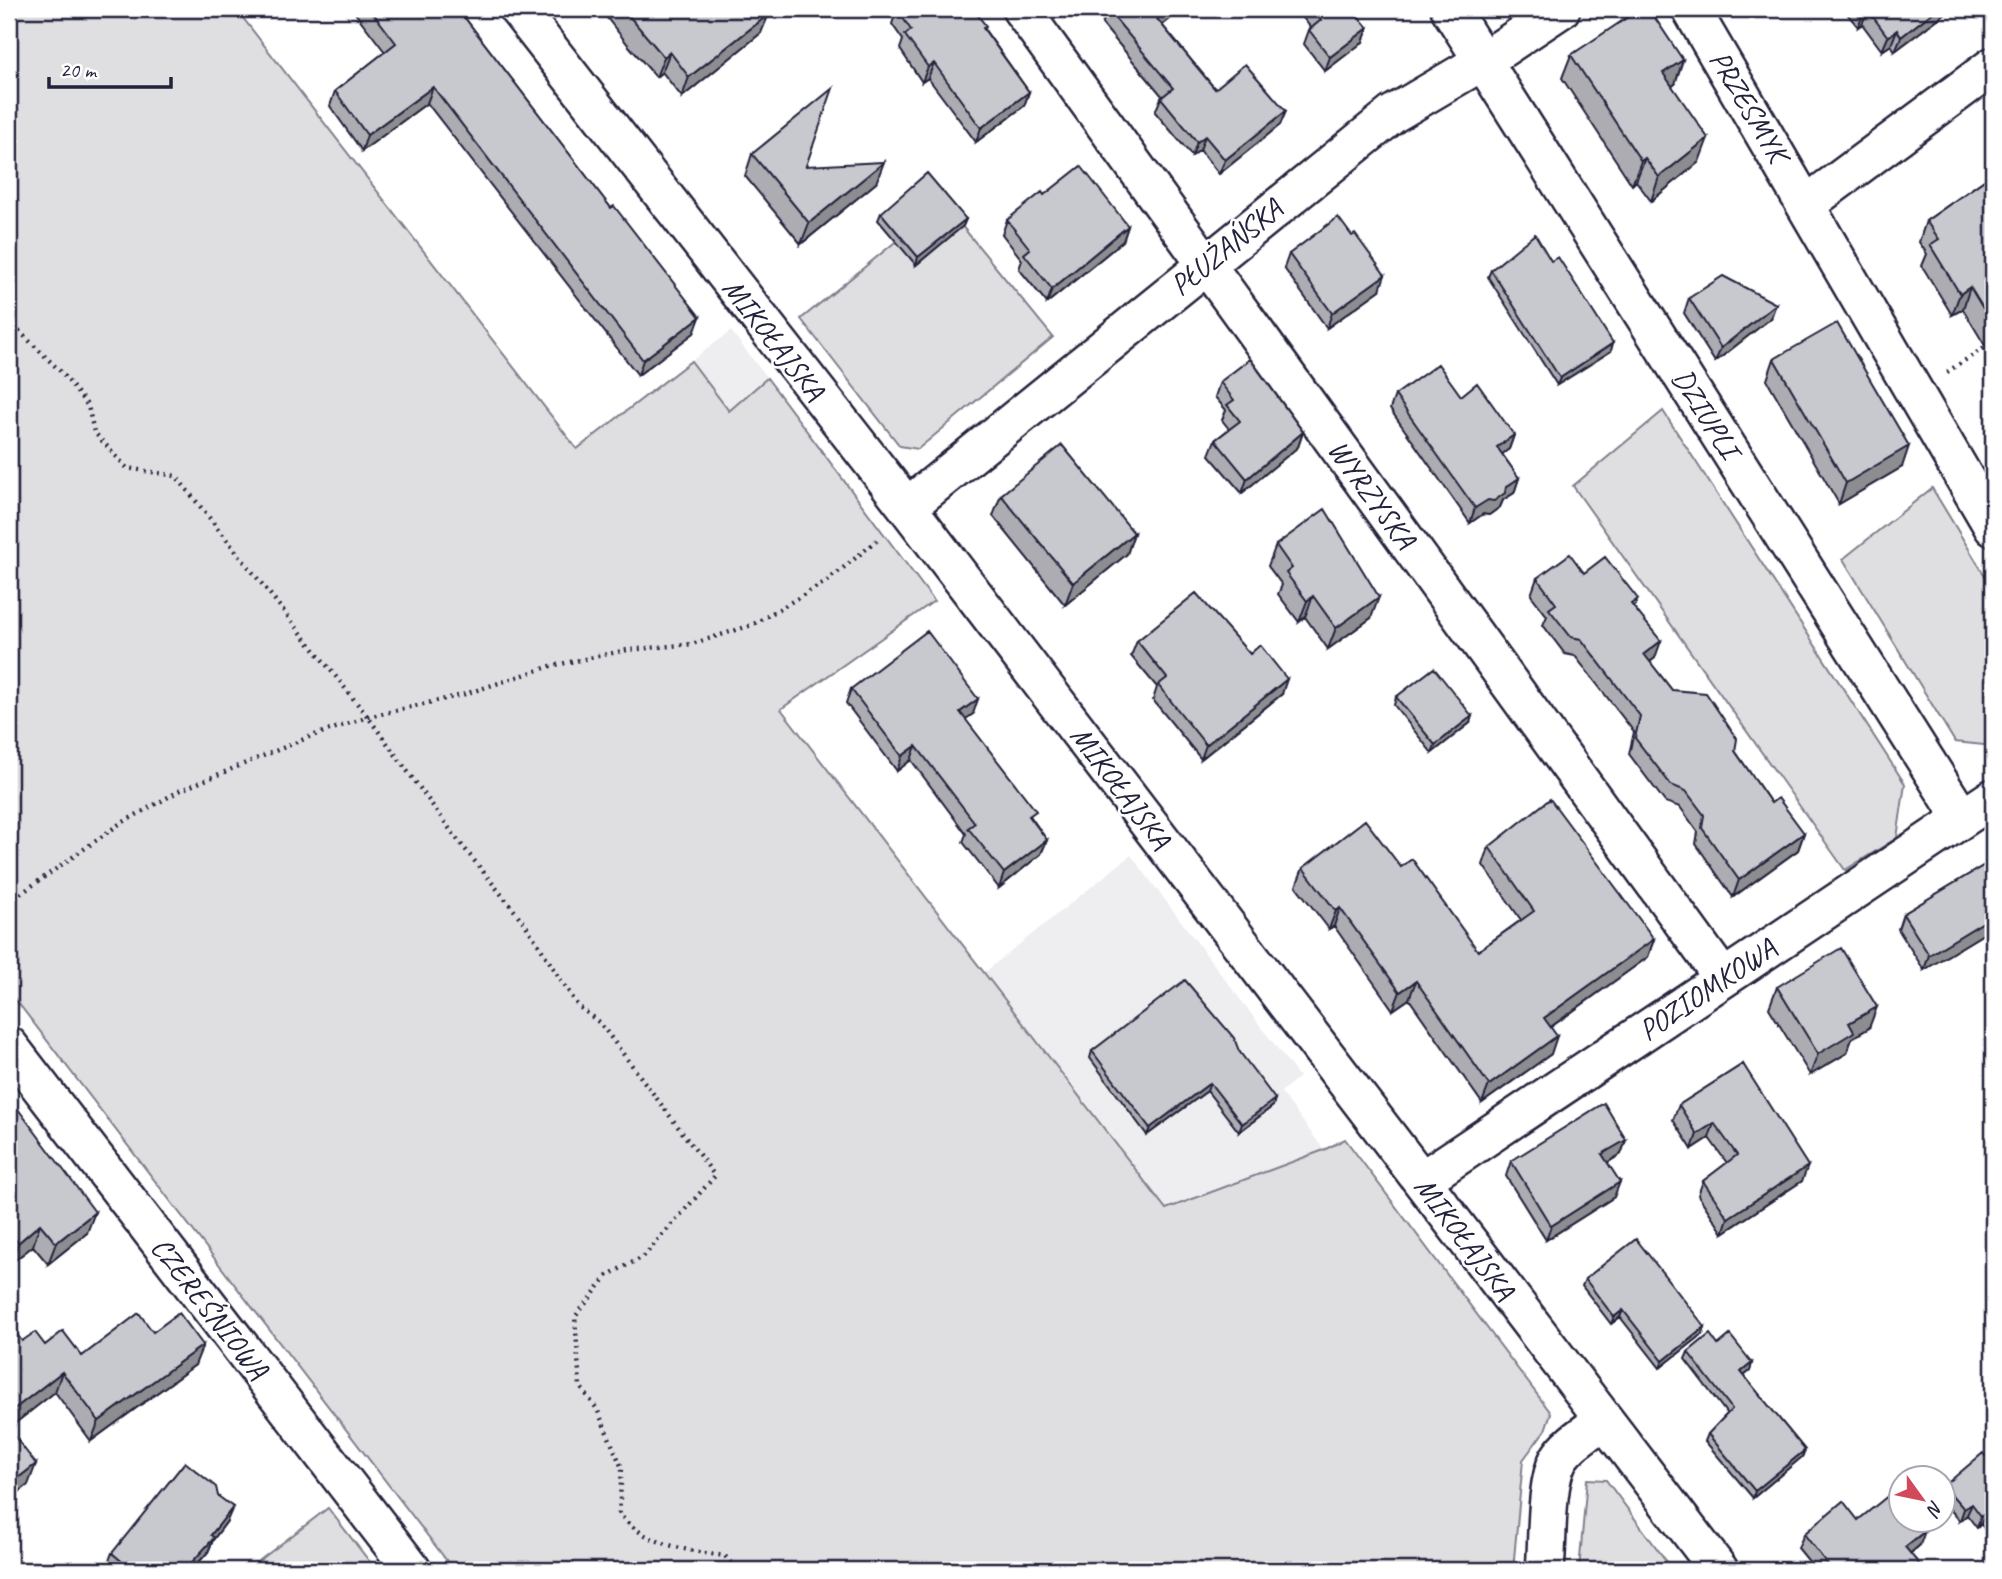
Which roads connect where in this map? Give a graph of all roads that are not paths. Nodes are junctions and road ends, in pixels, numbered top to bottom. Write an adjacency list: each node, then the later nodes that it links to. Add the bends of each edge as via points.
1 (518, 9): 10 (street, MIKOŁAJSKA)
2 (1021, 9): 9 (street, WYRZYSKA)
3 (1450, 9): 6 (street, DZIUPLI)
4 (1561, 9): 6 (street, PŁUŻAŃSKA)
5 (1691, 9): 8 (street, PRZESMYK)
6 (1483, 61): 9 (street, PŁUŻAŃSKA, via 1393,114); 13 (street, DZIUPLI)
7 (1993, 66): 8 (street)
8 (1807, 204): 11 (street, PRZESMYK)
9 (1205, 263): 10 (street, PŁUŻAŃSKA); 14 (street, WYRZYSKA)
10 (907, 507): 16 (street, MIKOŁAJSKA)
11 (1993, 527)
12 (1993, 798): 13 (street, POZIOMKOWA)
13 (1962, 818): 14 (street, POZIOMKOWA)
14 (1723, 978): 16 (street, POZIOMKOWA)
15 (9, 1046): 18 (street, CZEREŚNIOWA)
16 (1422, 1180): 17 (street, MIKOŁAJSKA)
17 (1604, 1420): 19 (street, via 1558,1460 1552,1480); 20 (street, MIKOŁAJSKA)
18 (412, 1570)
19 (1545, 1570)
20 (1719, 1570)

